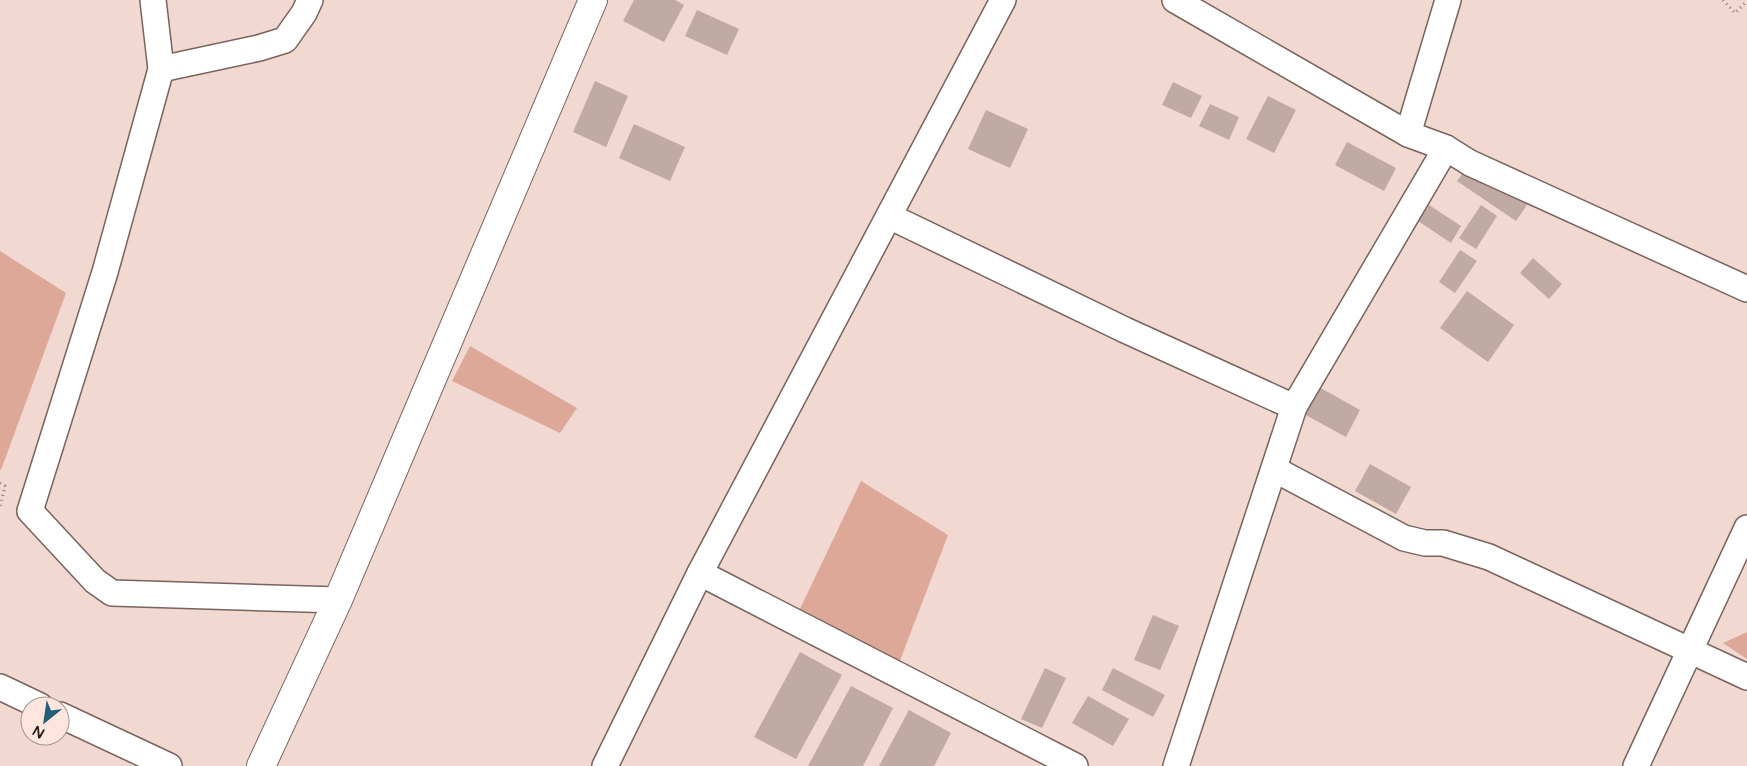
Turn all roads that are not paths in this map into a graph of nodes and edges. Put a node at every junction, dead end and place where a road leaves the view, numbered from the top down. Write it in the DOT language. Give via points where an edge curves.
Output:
graph roads {
  1 [pos="153,0"];
  2 [pos="310,0"];
  3 [pos="593,0"];
  4 [pos="1003,0"];
  5 [pos="1175,0"];
  6 [pos="1448,0"];
  7 [pos="161,69"];
  8 [pos="1408,134"];
  9 [pos="1446,148"];
  10 [pos="889,216"];
  11 [pos="1747,289"];
  12 [pos="1294,407"];
  13 [pos="1274,468"];
  14 [pos="1747,528"];
  15 [pos="700,573"];
  16 [pos="338,600"];
  17 [pos="1690,649"];
  18 [pos="1747,677"];
  19 [pos="0,687"];
  20 [pos="20,696"];
  21 [pos="70,720"];
  22 [pos="1181,764"];
  23 [pos="169,766"];
  24 [pos="261,766"];
  25 [pos="605,766"];
  26 [pos="1075,766"];
  27 [pos="1636,766"];
  1 -- 7 [label="street"];
  2 -- 7 [label="street" via="285,40"];
  3 -- 16 [label="street"];
  4 -- 10 [label="street"];
  5 -- 8 [label="street"];
  6 -- 8 [label="street"];
  7 -- 16 [label="street" via="105,272 30,511 95,581 112,593"];
  8 -- 9 [label="street"];
  9 -- 11 [label="street" via="1470,163"];
  9 -- 12 [label="street"];
  10 -- 12 [label="street"];
  10 -- 15 [label="street"];
  12 -- 13 [label="street"];
  13 -- 17 [label="street" via="1404,538 1443,543 1490,557"];
  13 -- 22 [label="street"];
  14 -- 17 [label="street"];
  15 -- 25 [label="street"];
  15 -- 26 [label="street"];
  16 -- 24 [label="street"];
  17 -- 18 [label="street"];
  17 -- 27 [label="street"];
  19 -- 20 [label="street"];
  21 -- 23 [label="street"];
}
